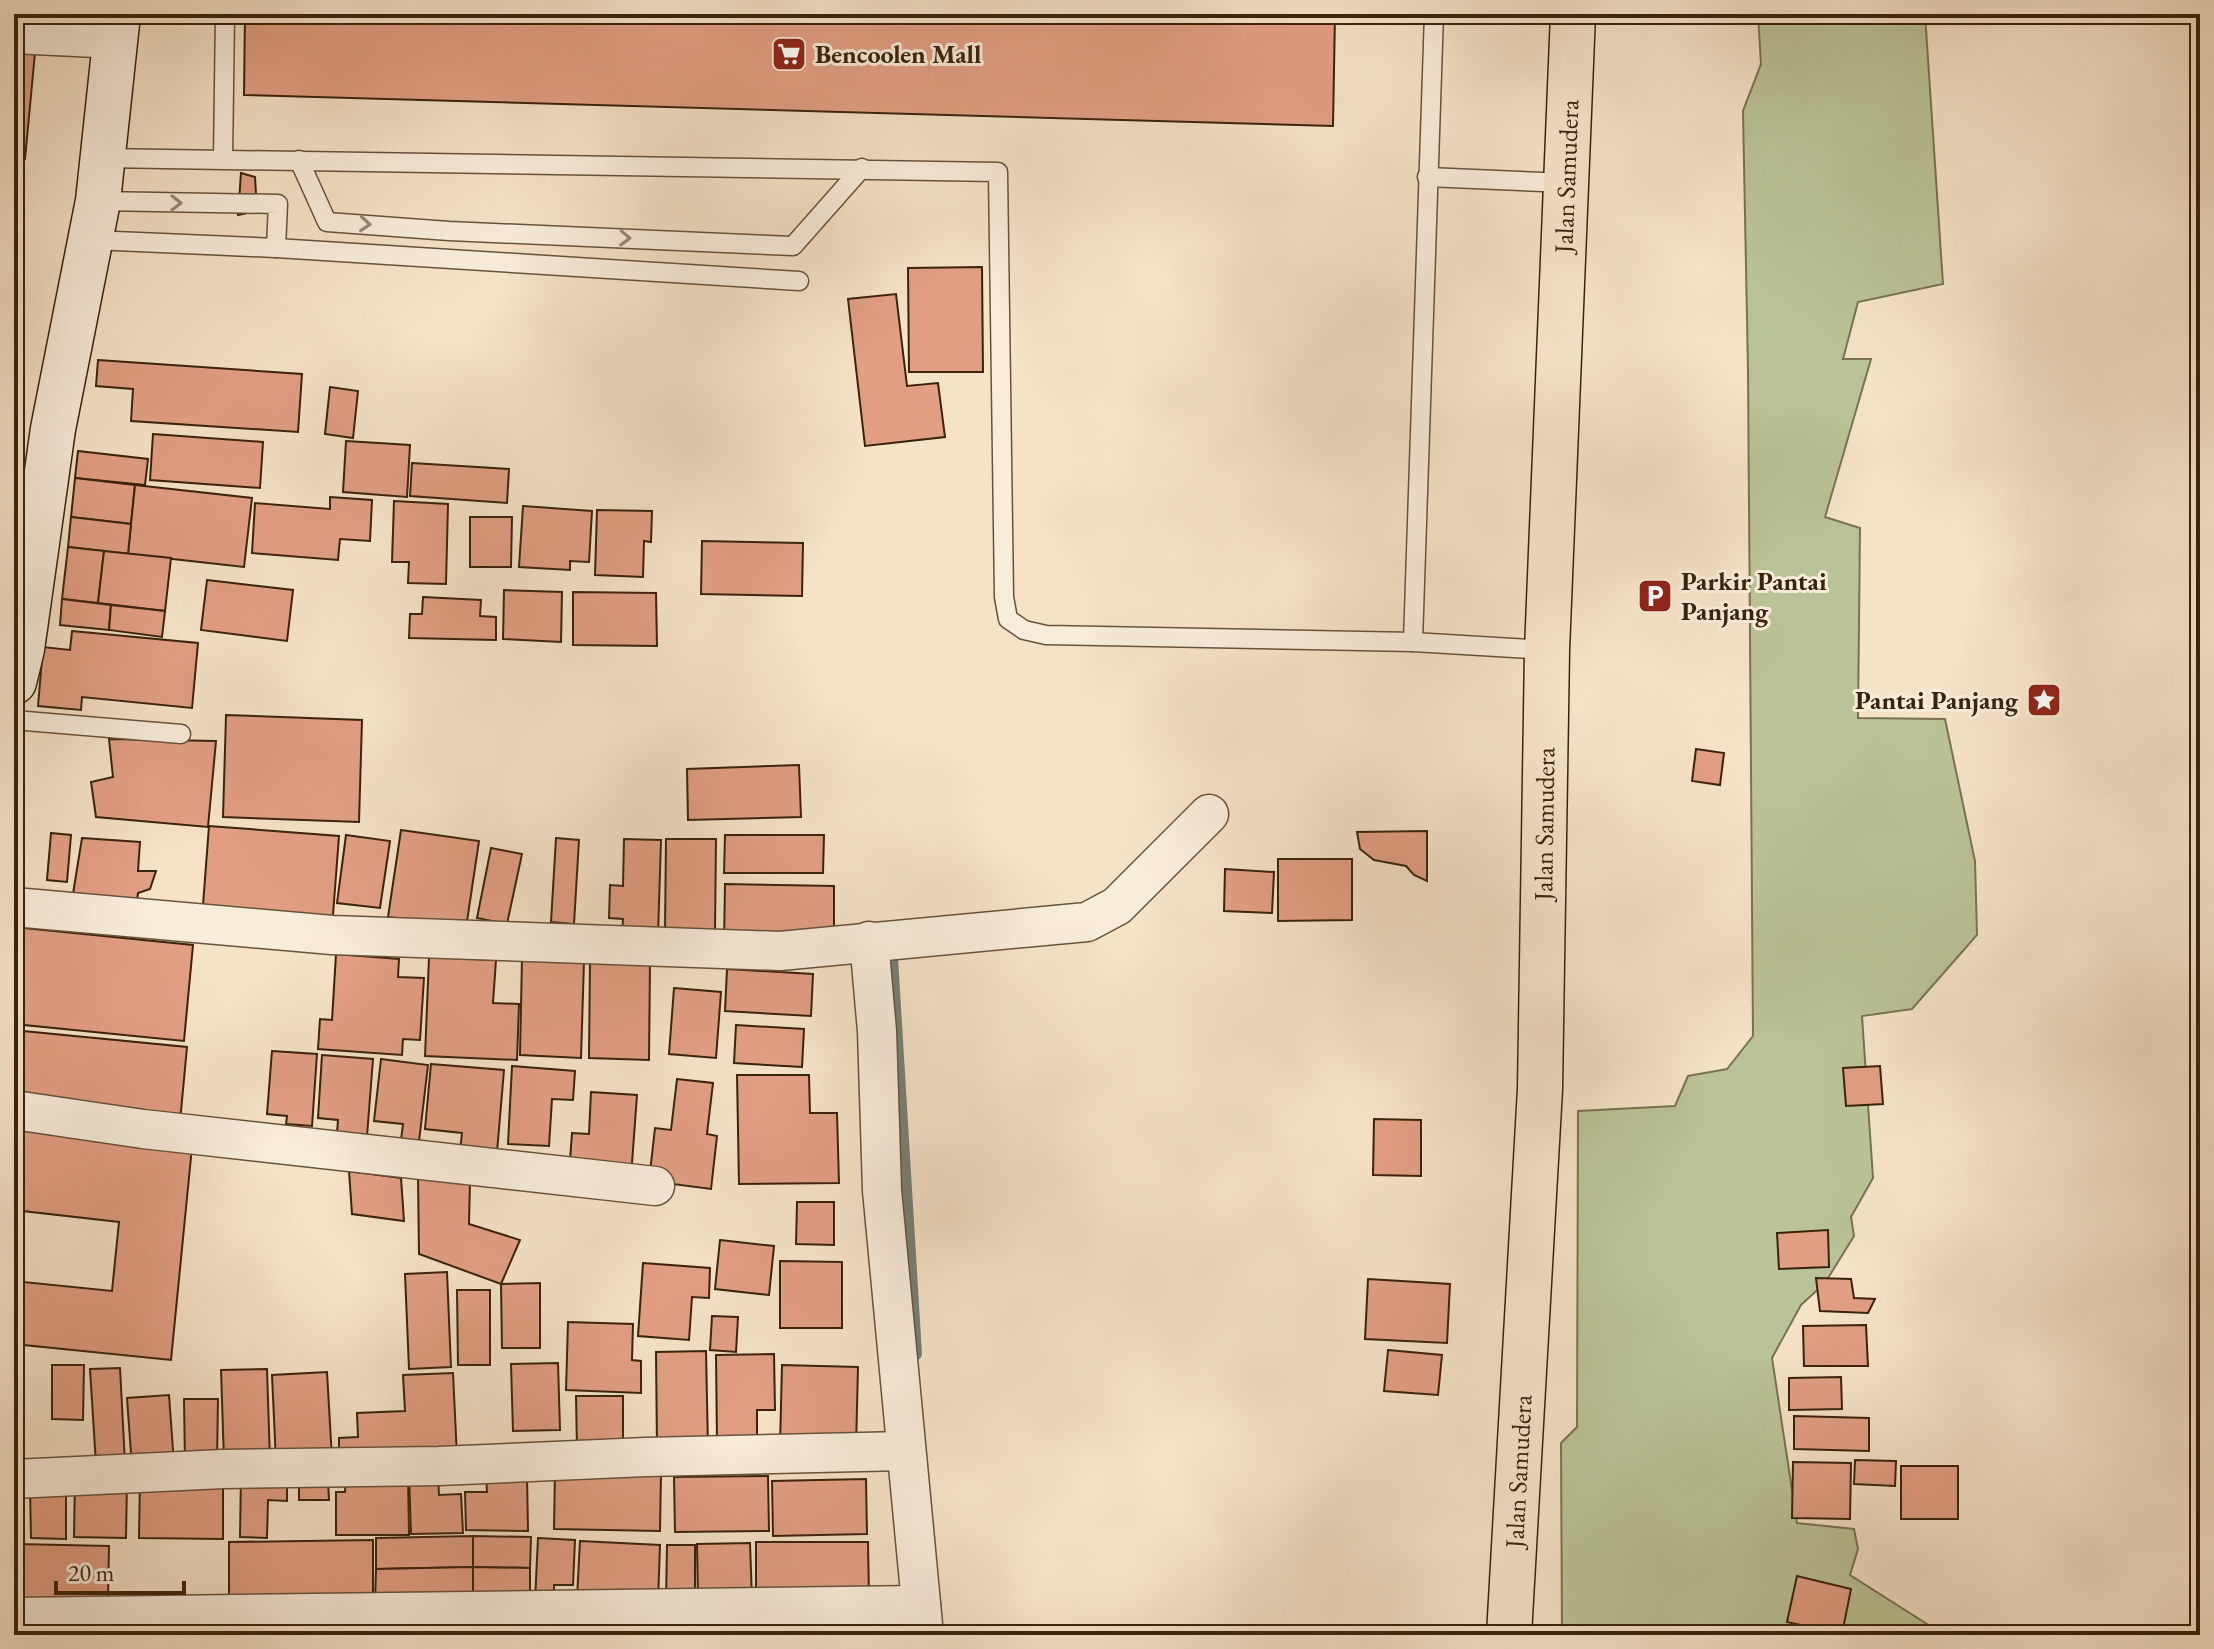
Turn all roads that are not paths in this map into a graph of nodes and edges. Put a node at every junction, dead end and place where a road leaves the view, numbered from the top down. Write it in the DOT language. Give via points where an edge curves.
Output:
graph roads {
  1 [pos="225,14"];
  2 [pos="1434,14"];
  3 [pos="1573,14"];
  4 [pos="117,27"];
  5 [pos="14,34"];
  6 [pos="104,158"];
  7 [pos="223,159"];
  8 [pos="299,160"];
  9 [pos="862,168"];
  10 [pos="1427,177"];
  11 [pos="1567,183"];
  12 [pos="95,220"];
  13 [pos="276,248"];
  14 [pos="799,281"];
  15 [pos="1413,642"];
  16 [pos="1547,650"];
  17 [pos="17,660"];
  18 [pos="14,720"];
  19 [pos="181,734"];
  20 [pos="1209,814"];
  21 [pos="14,907"];
  22 [pos="869,941"];
  23 [pos="14,1110"];
  24 [pos="655,1186"];
  25 [pos="905,1451"];
  26 [pos="14,1479"];
  27 [pos="14,1617"];
  28 [pos="922,1620"];
  29 [pos="1509,1635"];
  1 -- 7 [label="lane"];
  2 -- 10 [label="lane"];
  3 -- 11 [label="main road, Jalan Samudera"];
  4 -- 5 [label="street"];
  4 -- 6 [label="street"];
  6 -- 7 [label="lane"];
  6 -- 12 [label="street"];
  7 -- 8 [label="lane"];
  8 -- 9 [label="lane"];
  8 -- 9 [label="lane, one-way" via="327,222 793,246"];
  9 -- 15 [label="lane" via="998,172 1008,619 1046,635"];
  10 -- 11 [label="lane"];
  10 -- 15 [label="lane"];
  11 -- 16 [label="main road, Jalan Samudera"];
  12 -- 13 [label="lane"];
  12 -- 13 [label="lane, one-way" via="278,204"];
  12 -- 17 [label="street" via="53,429"];
  13 -- 14 [label="lane"];
  15 -- 16 [label="lane"];
  16 -- 29 [label="main road, Jalan Samudera" via="1540,1089"];
  18 -- 19 [label="lane"];
  20 -- 22 [label="street" via="1117,906 1087,922"];
  21 -- 22 [label="street" via="332,935 780,951"];
  22 -- 25 [label="street" via="882,1190"];
  23 -- 24 [label="street"];
  25 -- 26 [label="street"];
  25 -- 28 [label="street"];
  27 -- 28 [label="street"];
}
